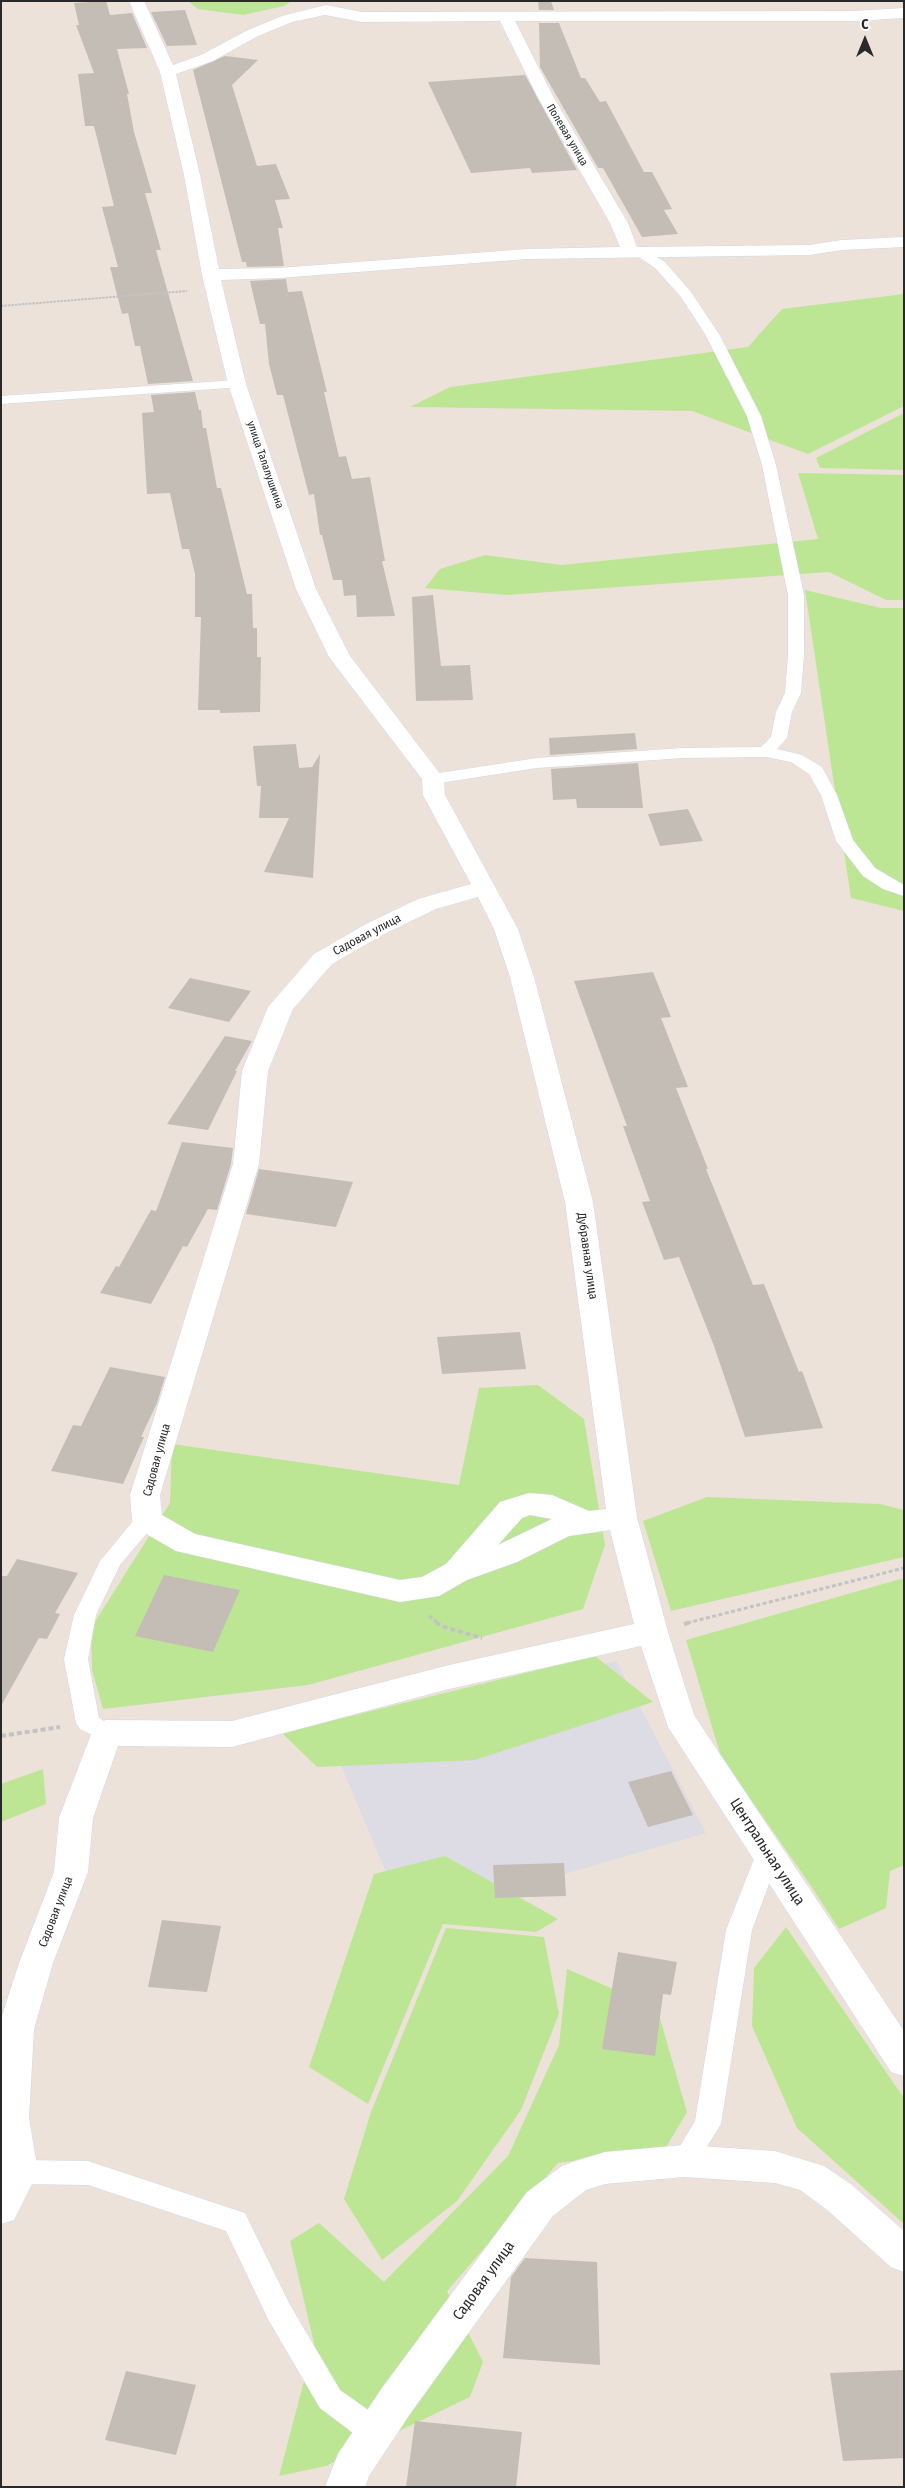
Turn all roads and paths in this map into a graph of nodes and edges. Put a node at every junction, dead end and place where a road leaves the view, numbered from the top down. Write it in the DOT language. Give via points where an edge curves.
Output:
graph roads {
  1 [pos="136,1"];
  2 [pos="342,1"];
  3 [pos="326,10"];
  4 [pos="904,13"];
  5 [pos="505,17"];
  6 [pos="168,72"];
  7 [pos="904,242"];
  8 [pos="637,253"];
  9 [pos="213,282"];
  10 [pos="1,306"];
  11 [pos="236,384"];
  12 [pos="1,400"];
  13 [pos="766,752"];
  14 [pos="433,779"];
  15 [pos="485,888"];
  16 [pos="904,891"];
  17 [pos="622,1517"];
  18 [pos="147,1520"];
  19 [pos="904,1568"];
  20 [pos="400,1591"];
  21 [pos="652,1632"];
  22 [pos="531,1659"];
  23 [pos="97,1728"];
  24 [pos="1,1736"];
  25 [pos="768,1854"];
  26 [pos="904,2061"];
  27 [pos="684,2161"];
  28 [pos="20,2172"];
  29 [pos="1,2208"];
  30 [pos="904,2255"];
  31 [pos="375,2432"];
  32 [pos="345,2487"];
  1 -- 6 [label="street, улица Талалушкина"];
  2 -- 3 [label="street"];
  3 -- 5 [label="street" via="362,17"];
  3 -- 6 [label="street" via="287,19 206,58"];
  4 -- 5 [label="street"];
  5 -- 8 [label="street, Полевая улица" via="546,98"];
  6 -- 9 [label="street, улица Талалушкина"];
  7 -- 8 [label="street" via="810,250"];
  8 -- 9 [label="street" via="527,254 279,273"];
  8 -- 13 [label="lane" via="660,265 712,334 754,416 769,465 796,595 796,655 793,693 784,712 779,738"];
  9 -- 10 [label="path"];
  9 -- 11 [label="street, улица Талалушкина"];
  11 -- 12 [label="lane"];
  11 -- 14 [label="street, улица Талалушкина" via="306,589 340,657"];
  13 -- 14 [label="lane" via="538,763"];
  13 -- 16 [label="lane" via="796,758 816,771 829,795 845,841 869,872 889,886"];
  14 -- 15 [label="street, улица Талалушкина" via="434,795"];
  15 -- 17 [label="street, Дубравная улица" via="506,928 522,977 580,1202"];
  15 -- 18 [label="street, Садовая улица" via="427,904 323,959 281,1007 256,1071 246,1164 145,1495"];
  17 -- 20 [label="street" via="563,1526 506,1554 456,1572 428,1588"];
  17 -- 21 [label="street, Дубравная улица"];
  18 -- 20 [label="street" via="187,1542"];
  18 -- 23 [label="lane" via="111,1561 85,1616 76,1659"];
  19 -- 21 [label="path"];
  20 -- 22 [label="path" via="441,1626 486,1639"];
  21 -- 22 [label="street"];
  21 -- 25 [label="street, Центральная улица" via="679,1718"];
  22 -- 23 [label="street" via="232,1734"];
  23 -- 24 [label="path"];
  23 -- 28 [label="street, Садовая улица" via="76,1818 71,1872 36,1963 16,2029 11,2118"];
  25 -- 26 [label="street, Центральная улица"];
  25 -- 27 [label="lane" via="739,1930 708,2124"];
  27 -- 30 [label="street, Садовая улица" via="776,2167 811,2177 839,2197"];
  27 -- 31 [label="street, Садовая улица" via="605,2168 575,2177 540,2204"];
  28 -- 29 [label="street"];
  28 -- 31 [label="lane" via="88,2173 236,2222 279,2312 330,2399"];
  31 -- 32 [label="street, Садовая улица" via="352,2467"];
}
